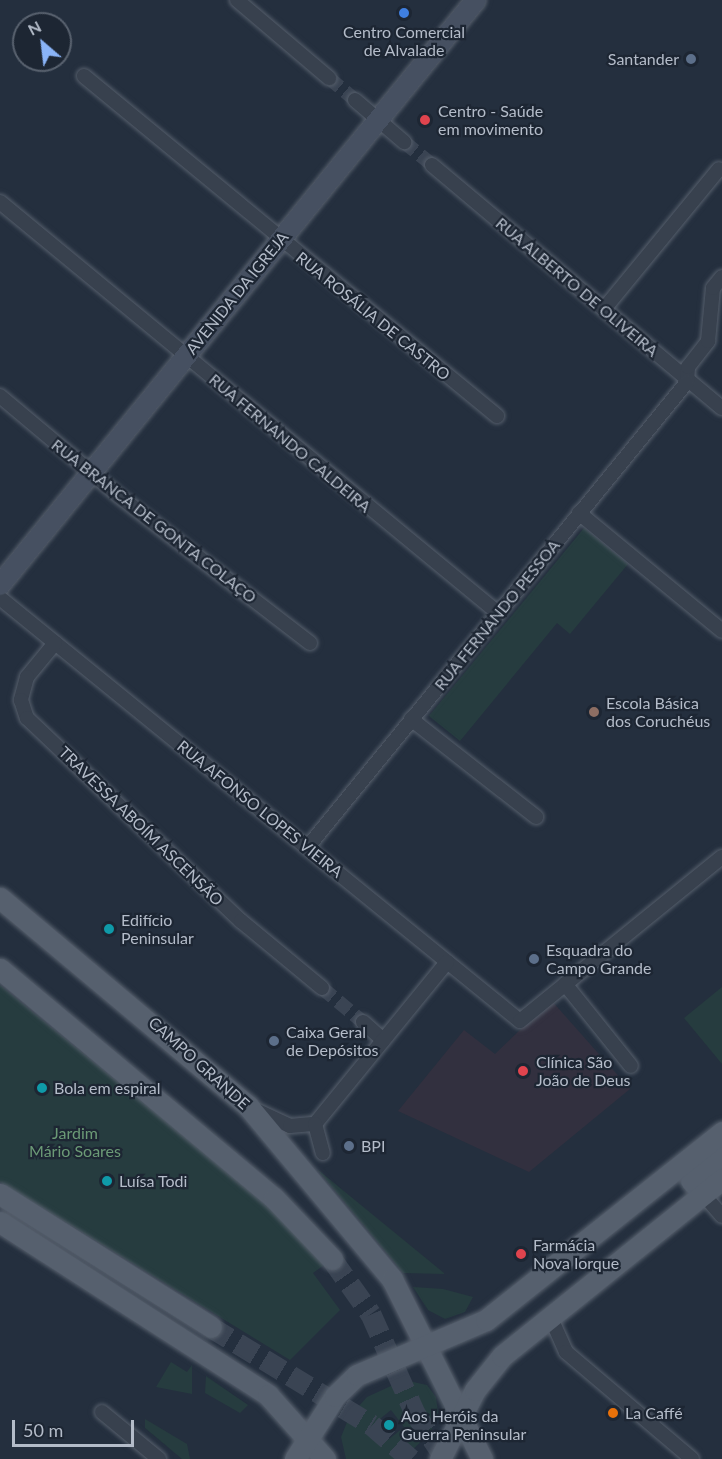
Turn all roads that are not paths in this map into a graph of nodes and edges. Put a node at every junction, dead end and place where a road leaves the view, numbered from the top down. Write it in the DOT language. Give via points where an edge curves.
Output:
graph roads {
  1 [pos="237,0"];
  2 [pos="476,0"];
  3 [pos="84,76"];
  4 [pos="329,78"];
  5 [pos="355,100"];
  6 [pos="378,120"];
  7 [pos="404,142"];
  8 [pos="432,165"];
  9 [pos="719,169"];
  10 [pos="0,202"];
  11 [pos="279,241"];
  12 [pos="722,277"];
  13 [pos="603,309"];
  14 [pos="186,356"];
  15 [pos="687,382"];
  16 [pos="0,396"];
  17 [pos="722,408"];
  18 [pos="497,416"];
  19 [pos="91,474"];
  20 [pos="579,513"];
  21 [pos="0,585"];
  22 [pos="0,598"];
  23 [pos="498,613"];
  24 [pos="722,631"];
  25 [pos="55,643"];
  26 [pos="310,643"];
  27 [pos="411,719"];
  28 [pos="536,817"];
  29 [pos="307,848"];
  30 [pos="722,857"];
  31 [pos="0,898"];
  32 [pos="447,962"];
  33 [pos="0,969"];
  34 [pos="565,984"];
  35 [pos="322,987"];
  36 [pos="363,1022"];
  37 [pos="383,1040"];
  38 [pos="631,1066"];
  39 [pos="248,1106"];
  40 [pos="315,1124"];
  41 [pos="722,1132"];
  42 [pos="323,1153"];
  43 [pos="722,1154"];
  44 [pos="722,1179"];
  45 [pos="0,1194"];
  46 [pos="703,1194"];
  47 [pos="722,1216"];
  48 [pos="0,1222"];
  49 [pos="332,1259"];
  50 [pos="550,1316"];
  51 [pos="211,1327"];
  52 [pos="428,1346"];
  53 [pos="102,1412"];
  54 [pos="463,1416"];
  55 [pos="308,1436"];
  56 [pos="159,1459"];
  57 [pos="295,1459"];
  58 [pos="326,1459"];
  59 [pos="440,1459"];
  60 [pos="482,1459"];
  61 [pos="692,1459"];
  1 -- 4 [label="street"];
  2 -- 6 [label="street, AVENIDA DA IGREJA"];
  3 -- 11 [label="street, RUA ROSÁLIA DE CASTRO"];
  5 -- 6 [label="street"];
  6 -- 7 [label="street"];
  6 -- 11 [label="street, AVENIDA DA IGREJA"];
  8 -- 13 [label="street, RUA ALBERTO DE OLIVEIRA"];
  9 -- 13 [label="street"];
  10 -- 14 [label="street, RUA FERNANDO CALDEIRA"];
  11 -- 14 [label="street, AVENIDA DA IGREJA"];
  11 -- 18 [label="street, RUA ROSÁLIA DE CASTRO"];
  12 -- 15 [label="street, RUA FERNANDO PESSOA" via="713,288 708,341 688,367"];
  13 -- 15 [label="street, RUA ALBERTO DE OLIVEIRA"];
  14 -- 19 [label="street, AVENIDA DA IGREJA"];
  14 -- 23 [label="street, RUA FERNANDO CALDEIRA"];
  15 -- 17 [label="street, RUA ALBERTO DE OLIVEIRA"];
  15 -- 20 [label="street, RUA FERNANDO PESSOA"];
  16 -- 19 [label="street, RUA BRANCA DE GONTA COLAÇO"];
  19 -- 21 [label="street, AVENIDA DA IGREJA"];
  19 -- 26 [label="street, RUA BRANCA DE GONTA COLAÇO"];
  20 -- 23 [label="street, RUA FERNANDO PESSOA"];
  20 -- 24 [label="street"];
  22 -- 25 [label="street, RUA AFONSO LOPES VIEIRA"];
  23 -- 27 [label="street, RUA FERNANDO PESSOA"];
  25 -- 29 [label="street, RUA AFONSO LOPES VIEIRA"];
  25 -- 35 [label="street, TRAVESSA ABOÍM ASCENSÃO" via="27,677 21,700 27,718 241,921"];
  27 -- 28 [label="street"];
  27 -- 29 [label="street, RUA FERNANDO PESSOA"];
  29 -- 32 [label="street, RUA AFONSO LOPES VIEIRA"];
  30 -- 34 [label="street"];
  31 -- 39 [label="main road, CAMPO GRANDE"];
  32 -- 34 [label="street, RUA AFONSO LOPES VIEIRA" via="519,1021"];
  32 -- 37 [label="street"];
  33 -- 49 [label="main road" via="274,1198"];
  34 -- 38 [label="street"];
  36 -- 37 [label="street"];
  37 -- 40 [label="street"];
  39 -- 40 [label="street" via="290,1126"];
  39 -- 52 [label="main road, CAMPO GRANDE" via="386,1271"];
  40 -- 42 [label="street"];
  41 -- 52 [label="main road" via="499,1311 471,1329"];
  43 -- 46 [label="main road" via="692,1180"];
  44 -- 46 [label="main road"];
  45 -- 51 [label="main road"];
  46 -- 47 [label="street"];
  46 -- 50 [label="main road"];
  48 -- 55 [label="main road" via="195,1344 276,1401"];
  50 -- 54 [label="main road" via="502,1356"];
  50 -- 61 [label="street" via="566,1352"];
  52 -- 54 [label="main road, CAMPO GRANDE"];
  52 -- 55 [label="main road" via="357,1375"];
  53 -- 56 [label="street"];
  54 -- 59 [label="main road"];
  54 -- 60 [label="main road, CAMPO GRANDE"];
  55 -- 57 [label="main road"];
  55 -- 58 [label="main road"];
}
